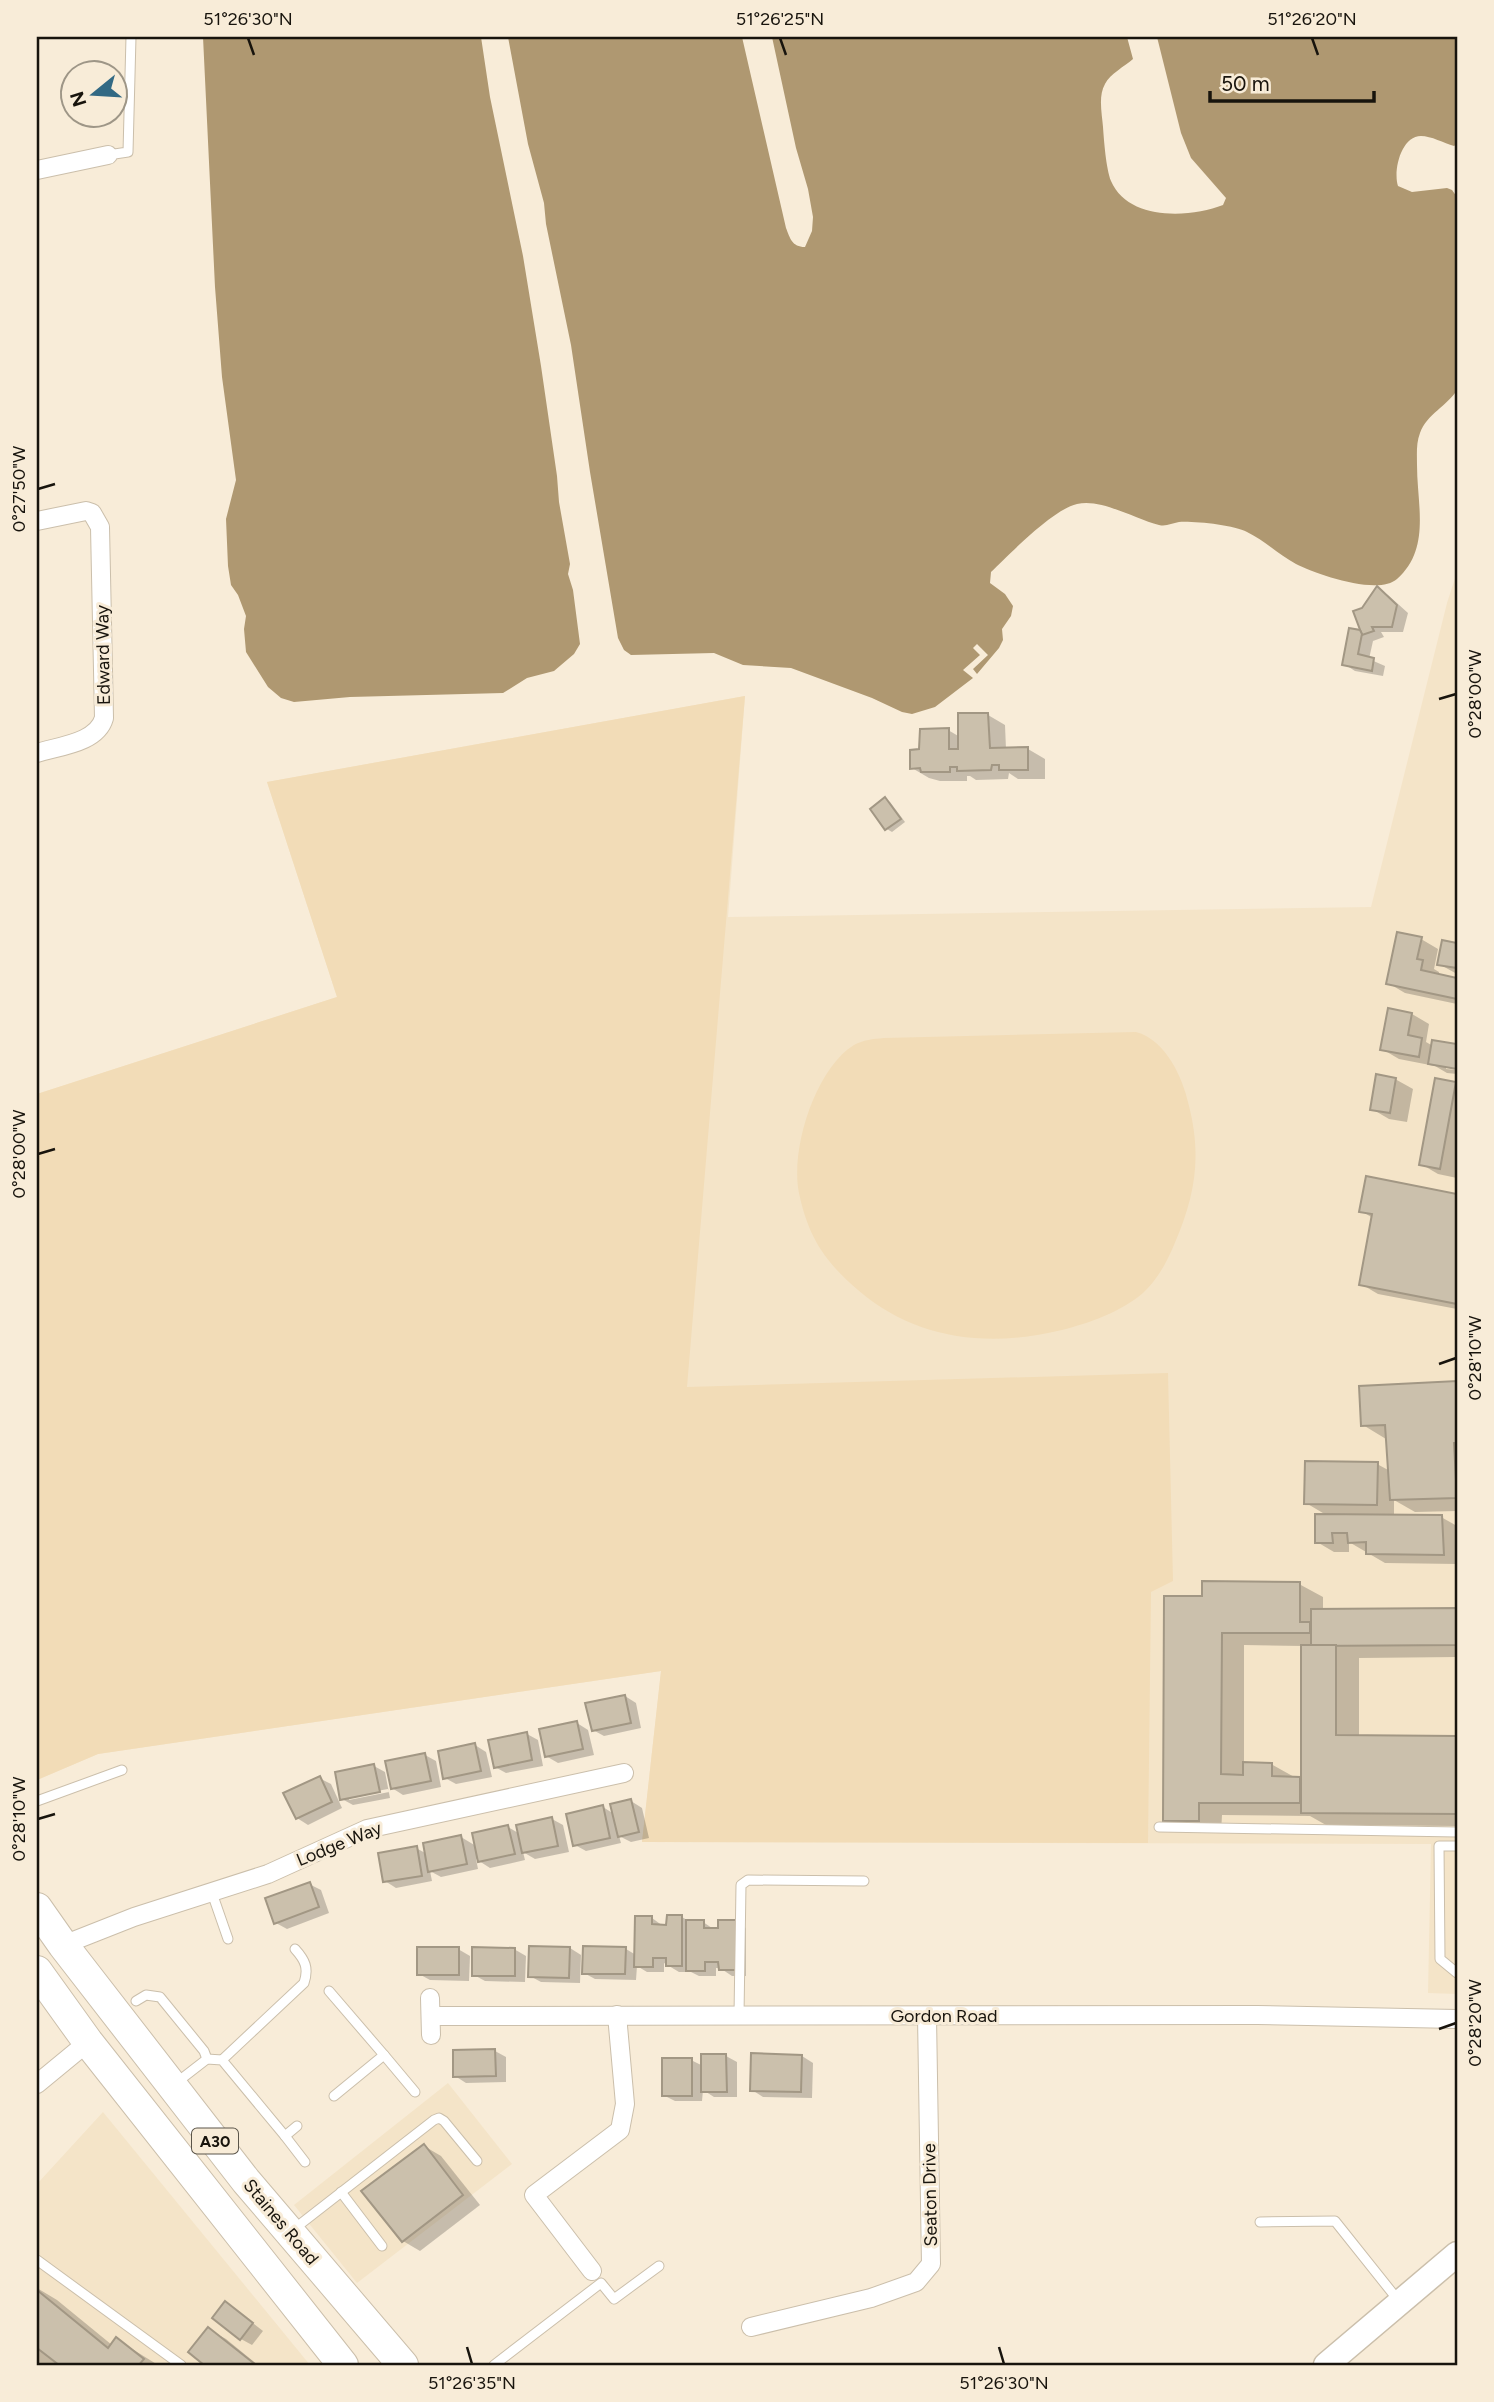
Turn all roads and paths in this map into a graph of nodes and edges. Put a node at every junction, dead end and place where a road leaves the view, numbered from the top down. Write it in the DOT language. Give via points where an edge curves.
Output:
graph roads {
  1 [pos="131,37"];
  2 [pos="108,155"];
  3 [pos="37,170"];
  4 [pos="37,521"];
  5 [pos="37,753"];
  6 [pos="122,1770"];
  7 [pos="624,1773"];
  8 [pos="37,1801"];
  9 [pos="1159,1828"];
  10 [pos="1457,1832"];
  11 [pos="1457,1846"];
  12 [pos="864,1881"];
  13 [pos="212,1893"];
  14 [pos="37,1908"];
  15 [pos="228,1939"];
  16 [pos="63,1945"];
  17 [pos="295,1950"];
  18 [pos="37,1971"];
  19 [pos="1457,1973"];
  20 [pos="329,1991"];
  21 [pos="430,1998"];
  22 [pos="136,2001"];
  23 [pos="617,2015"];
  24 [pos="739,2015"];
  25 [pos="431,2016"];
  26 [pos="927,2016"];
  27 [pos="1457,2018"];
  28 [pos="431,2035"];
  29 [pos="88,2042"];
  30 [pos="384,2055"];
  31 [pos="207,2059"];
  32 [pos="222,2060"];
  33 [pos="37,2084"];
  34 [pos="172,2086"];
  35 [pos="415,2092"];
  36 [pos="334,2096"];
  37 [pos="297,2126"];
  38 [pos="285,2136"];
  39 [pos="477,2161"];
  40 [pos="305,2162"];
  41 [pos="341,2192"];
  42 [pos="1260,2222"];
  43 [pos="290,2233"];
  44 [pos="382,2246"];
  45 [pos="1457,2254"];
  46 [pos="37,2260"];
  47 [pos="659,2266"];
  48 [pos="592,2271"];
  49 [pos="1401,2304"];
  50 [pos="751,2328"];
  51 [pos="181,2365"];
  52 [pos="343,2365"];
  53 [pos="403,2365"];
  54 [pos="494,2365"];
  55 [pos="1326,2365"];
  1 -- 2 [label="lane" via="128,152"];
  2 -- 3 [label="street"];
  4 -- 5 [label="street, Edward Way" via="79,510 92,513 100,527 104,718 92,735"];
  6 -- 8 [label="lane"];
  7 -- 13 [label="street, Lodge Way" via="367,1829 268,1874"];
  9 -- 10 [label="lane"];
  11 -- 19 [label="lane" via="1439,1846 1440,1959"];
  12 -- 24 [label="lane" via="748,1880 741,1885"];
  13 -- 15 [label="lane"];
  13 -- 16 [label="street, Lodge Way"];
  14 -- 16 [label="highway, Staines Road / A30"];
  16 -- 34 [label="highway, Staines Road / A30"];
  17 -- 32 [label="lane" via="305,1960 304,1983"];
  18 -- 29 [label="highway, A30"];
  20 -- 30 [label="lane"];
  21 -- 25 [label="street"];
  22 -- 31 [label="lane" via="146,1995 160,1997"];
  23 -- 24 [label="street, Gordon Road"];
  23 -- 25 [label="street, Gordon Road"];
  23 -- 48 [label="street" via="625,2104 620,2130 534,2195"];
  24 -- 26 [label="street, Gordon Road"];
  25 -- 28 [label="street"];
  26 -- 27 [label="street, Gordon Road"];
  26 -- 50 [label="street, Seaton Drive" via="931,2264 916,2282"];
  29 -- 33 [label="street"];
  29 -- 52 [label="highway, A30"];
  30 -- 35 [label="lane"];
  30 -- 36 [label="lane"];
  31 -- 32 [label="lane"];
  31 -- 34 [label="lane"];
  32 -- 38 [label="lane"];
  34 -- 43 [label="highway, Staines Road / A30"];
  37 -- 38 [label="lane"];
  38 -- 40 [label="lane"];
  39 -- 41 [label="lane" via="439,2118"];
  41 -- 43 [label="lane"];
  41 -- 44 [label="lane"];
  42 -- 49 [label="lane" via="1335,2221"];
  43 -- 53 [label="highway, Staines Road / A30"];
  45 -- 49 [label="main road"];
  46 -- 51 [label="lane"];
  47 -- 54 [label="lane" via="614,2299 601,2283"];
  49 -- 55 [label="main road"];
}
